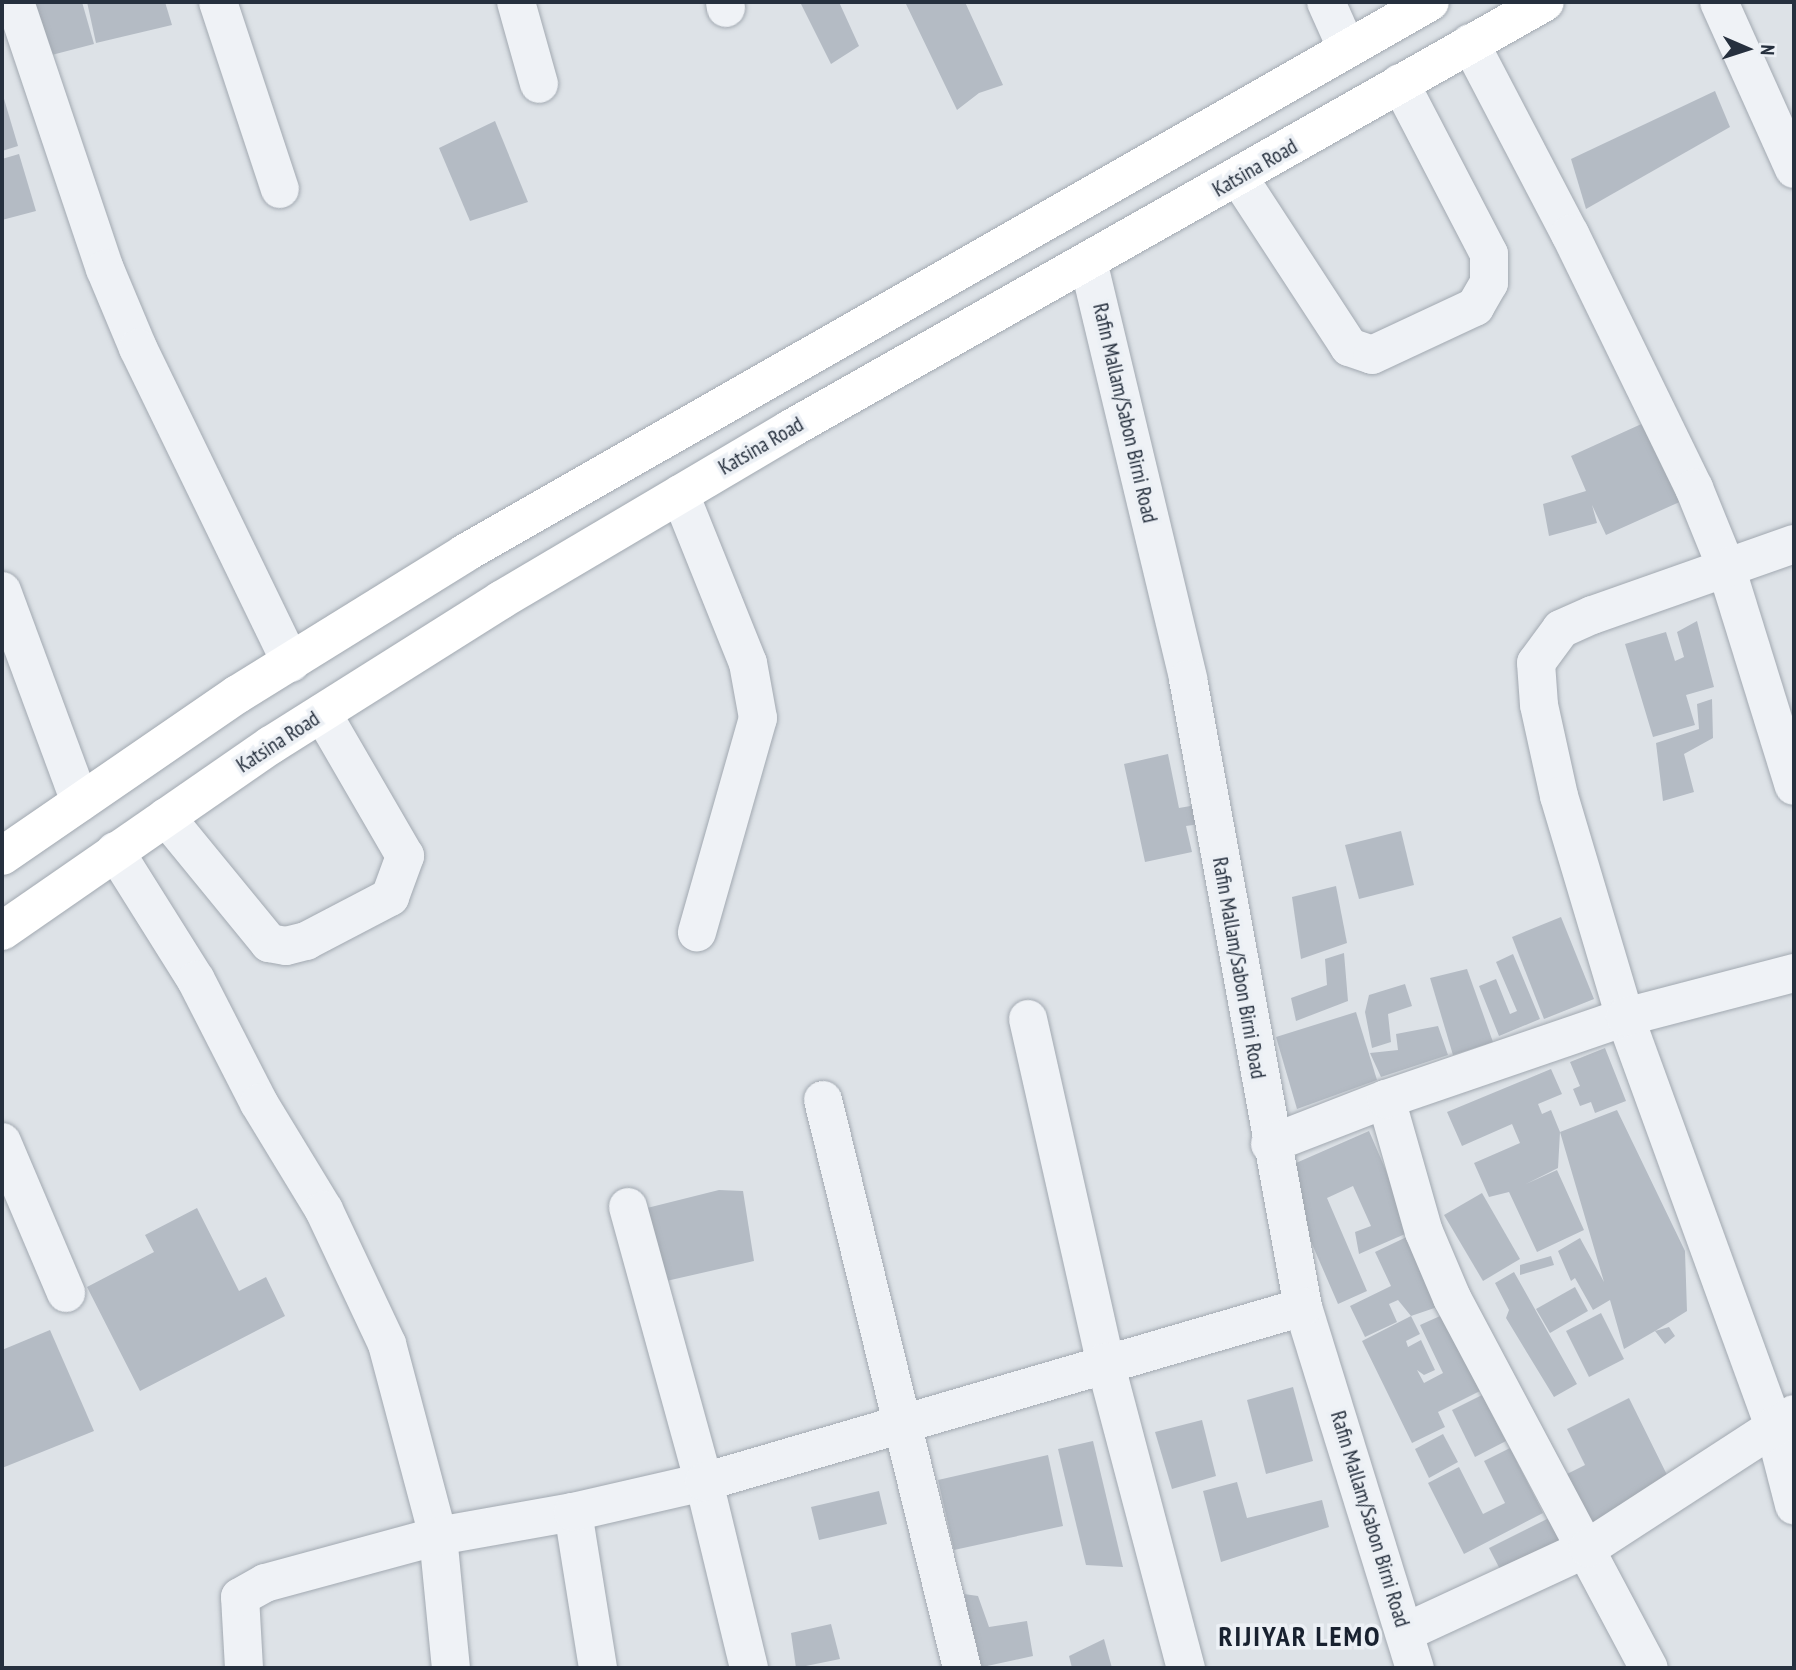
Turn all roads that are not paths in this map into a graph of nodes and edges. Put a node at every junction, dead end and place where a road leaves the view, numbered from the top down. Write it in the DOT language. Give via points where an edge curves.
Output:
graph roads {
  1 [pos="15,2"];
  2 [pos="218,2"];
  3 [pos="516,2"];
  4 [pos="1326,2"];
  5 [pos="1430,2"];
  6 [pos="1545,2"];
  7 [pos="1719,2"];
  8 [pos="1470,43"];
  9 [pos="1347,49"];
  10 [pos="539,83"];
  11 [pos="1400,83"];
  12 [pos="1794,169"];
  13 [pos="1239,178"];
  14 [pos="279,189"];
  15 [pos="1088,261"];
  16 [pos="680,494"];
  17 [pos="1794,544"];
  18 [pos="1726,567"];
  19 [pos="2,591"];
  20 [pos="291,663"];
  21 [pos="322,713"];
  22 [pos="1794,786"];
  23 [pos="80,802"];
  24 [pos="166,817"];
  25 [pos="115,852"];
  26 [pos="2,856"];
  27 [pos="2,930"];
  28 [pos="697,932"];
  29 [pos="1794,973"];
  30 [pos="1625,1017"];
  31 [pos="1028,1019"];
  32 [pos="1386,1099"];
  33 [pos="823,1100"];
  34 [pos="2,1142"];
  35 [pos="1270,1144"];
  36 [pos="628,1207"];
  37 [pos="66,1293"];
  38 [pos="1303,1307"];
  39 [pos="1105,1362"];
  40 [pos="1784,1420"];
  41 [pos="902,1423"];
  42 [pos="704,1482"];
  43 [pos="1794,1505"];
  44 [pos="573,1512"];
  45 [pos="438,1536"];
  46 [pos="1588,1548"];
  47 [pos="1406,1632"];
  48 [pos="244,1668"];
  49 [pos="451,1668"];
  50 [pos="598,1668"];
  51 [pos="749,1668"];
  52 [pos="962,1668"];
  53 [pos="1186,1668"];
  54 [pos="1415,1668"];
  55 [pos="1649,1668"];
  1 -- 20 [label="street" via="129,325"];
  2 -- 14 [label="street"];
  3 -- 10 [label="street"];
  4 -- 9 [label="street"];
  5 -- 9 [label="highway"];
  6 -- 8 [label="highway, Katsina Road"];
  7 -- 12 [label="street"];
  8 -- 11 [label="highway, Katsina Road"];
  8 -- 18 [label="street" via="1576,246 1694,488"];
  9 -- 20 [label="highway" via="641,451"];
  11 -- 13 [label="highway, Katsina Road"];
  11 -- 13 [label="street" via="1489,254 1489,283 1475,307 1372,355 1349,347"];
  13 -- 15 [label="highway, Katsina Road"];
  15 -- 16 [label="highway, Katsina Road"];
  15 -- 35 [label="street, Rafin Mallam/Sabon Birni Road" via="1188,679"];
  16 -- 21 [label="highway, Katsina Road"];
  16 -- 28 [label="street" via="748,663 758,718"];
  17 -- 18 [label="street"];
  18 -- 22 [label="street"];
  18 -- 30 [label="street" via="1561,629 1536,663 1539,705 1559,796"];
  19 -- 23 [label="street"];
  20 -- 23 [label="highway"];
  21 -- 24 [label="highway, Katsina Road"];
  21 -- 24 [label="street" via="405,856 390,897 306,941 286,946 269,943"];
  23 -- 26 [label="highway"];
  24 -- 25 [label="highway, Katsina Road"];
  25 -- 27 [label="highway, Katsina Road"];
  25 -- 45 [label="street" via="196,980 259,1103 324,1210 387,1344"];
  29 -- 30 [label="street"];
  30 -- 32 [label="street"];
  30 -- 40 [label="street"];
  31 -- 39 [label="street"];
  32 -- 35 [label="street"];
  32 -- 46 [label="street" via="1424,1232 1452,1298"];
  33 -- 41 [label="street"];
  34 -- 37 [label="street"];
  35 -- 38 [label="street, Rafin Mallam/Sabon Birni Road"];
  36 -- 42 [label="street"];
  38 -- 39 [label="street"];
  38 -- 47 [label="street, Rafin Mallam/Sabon Birni Road"];
  39 -- 41 [label="street"];
  39 -- 53 [label="street"];
  40 -- 43 [label="street"];
  40 -- 46 [label="street"];
  41 -- 42 [label="street"];
  41 -- 52 [label="street"];
  42 -- 44 [label="street"];
  42 -- 51 [label="street"];
  44 -- 45 [label="street"];
  44 -- 50 [label="street"];
  45 -- 48 [label="street" via="247,1591 240,1597 238,1612"];
  45 -- 49 [label="street"];
  46 -- 47 [label="street"];
  46 -- 55 [label="street"];
  47 -- 54 [label="street, Rafin Mallam/Sabon Birni Road"];
}
